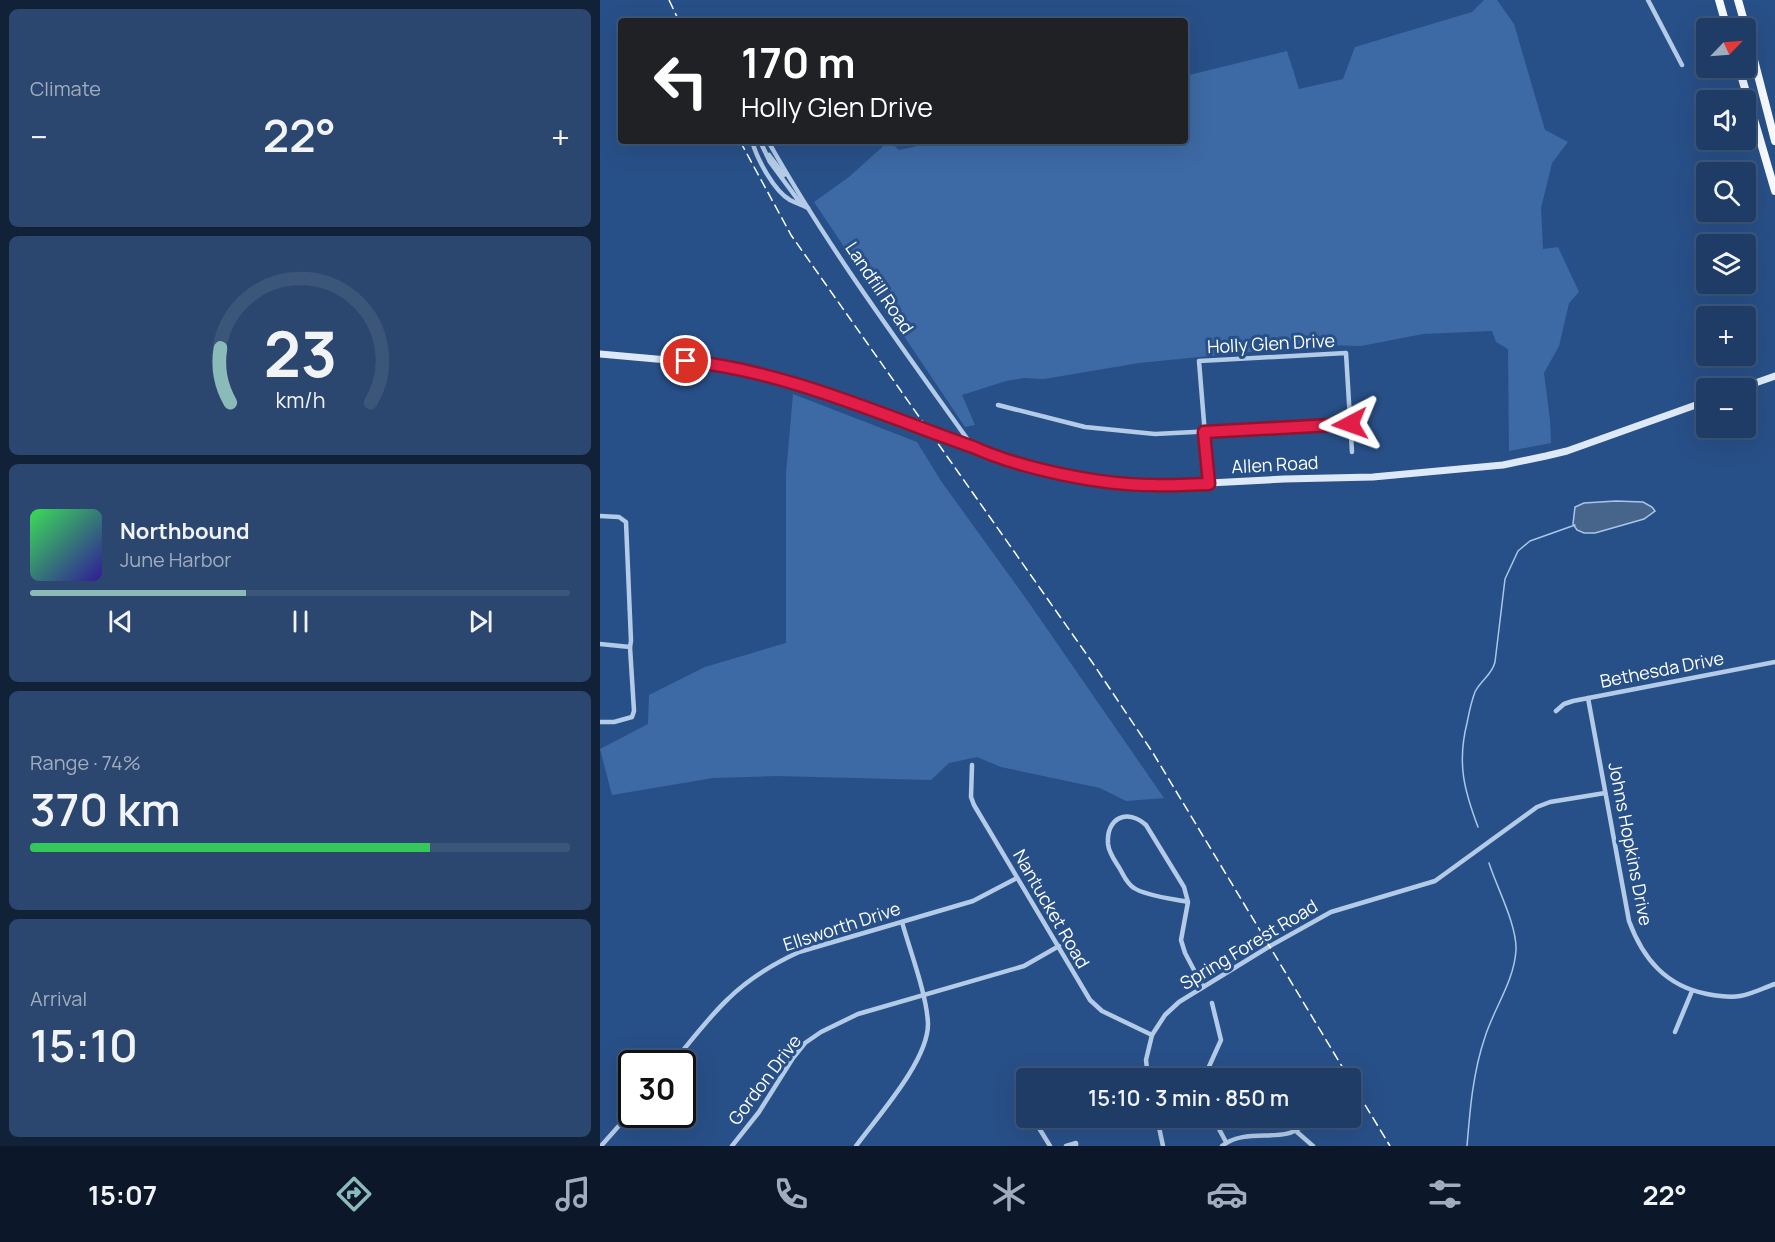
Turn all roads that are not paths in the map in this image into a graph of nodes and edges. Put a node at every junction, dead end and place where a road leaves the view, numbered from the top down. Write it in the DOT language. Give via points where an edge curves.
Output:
graph roads {
  1 [pos="1648,0"];
  2 [pos="1719,0"];
  3 [pos="1738,0"];
  4 [pos="1724,18"];
  5 [pos="1743,18"];
  6 [pos="1682,65"];
  7 [pos="1756,68"];
  8 [pos="1741,78"];
  9 [pos="1775,141"];
  10 [pos="753,144"];
  11 [pos="762,144"];
  12 [pos="770,144"];
  13 [pos="1775,191"];
  14 [pos="802,206"];
  15 [pos="808,208"];
  16 [pos="600,354"];
  17 [pos="1775,376"];
  18 [pos="1756,383"];
  19 [pos="998,405"];
  20 [pos="1696,405"];
  21 [pos="1350,424"];
  22 [pos="1204,432"];
  23 [pos="973,447"];
  24 [pos="1352,452"];
  25 [pos="1209,484"];
  26 [pos="600,516"];
  27 [pos="600,644"];
  28 [pos="630,647"];
  29 [pos="1775,662"];
  30 [pos="1588,698"];
  31 [pos="1556,711"];
  32 [pos="600,722"];
  33 [pos="972,765"];
  34 [pos="1605,793"];
  35 [pos="1017,878"];
  36 [pos="1188,902"];
  37 [pos="902,921"];
  38 [pos="1059,946"];
  39 [pos="1775,984"];
  40 [pos="1203,987"];
  41 [pos="1692,991"];
  42 [pos="922,995"];
  43 [pos="1212,1003"];
  44 [pos="1675,1032"];
  45 [pos="1152,1035"];
  46 [pos="684,1050"];
  47 [pos="1147,1068"];
  48 [pos="1208,1068"];
  49 [pos="618,1127"];
  50 [pos="1039,1128"];
  51 [pos="1159,1128"];
  52 [pos="1219,1128"];
  53 [pos="1300,1128"];
  54 [pos="1297,1131"];
  55 [pos="1224,1144"];
  56 [pos="602,1146"];
  57 [pos="732,1146"];
  58 [pos="856,1146"];
  59 [pos="1050,1146"];
  60 [pos="1066,1146"];
  61 [pos="1076,1146"];
  62 [pos="1163,1146"];
  63 [pos="1313,1146"];
  1 -- 6 [label="street"];
  2 -- 4 [label="main road"];
  3 -- 5 [label="main road"];
  7 -- 9 [label="main road"];
  8 -- 13 [label="main road"];
  10 -- 14 [label="street" via="775,185 789,200"];
  11 -- 14 [label="street"];
  12 -- 15 [label="street, Landfill Road"];
  14 -- 15 [label="street"];
  15 -- 23 [label="street, Landfill Road"];
  16 -- 23 [label="main road, Allen Road" via="712,364 779,380"];
  17 -- 18 [label="main road"];
  19 -- 22 [label="street" via="1085,427 1155,434"];
  20 -- 25 [label="main road, Allen Road" via="1568,451 1503,465 1373,477"];
  21 -- 22 [label="street"];
  21 -- 22 [label="street, Holly Glen Drive" via="1346,353 1198,362"];
  21 -- 24 [label="street, Holly Glen Drive"];
  22 -- 25 [label="street, Holly Glen Drive"];
  23 -- 25 [label="main road, Allen Road" via="1030,467 1096,480 1151,486"];
  26 -- 28 [label="street" via="619,517 626,522"];
  27 -- 28 [label="street"];
  28 -- 32 [label="street" via="632,717"];
  29 -- 30 [label="street, Bethesda Drive"];
  30 -- 31 [label="street, Bethesda Drive" via="1564,704"];
  30 -- 34 [label="street, Johns Hopkins Drive"];
  33 -- 35 [label="street, Nantucket Road" via="974,805"];
  34 -- 40 [label="street, Spring Forest Road" via="1537,807 1435,881 1331,912"];
  34 -- 41 [label="street, Johns Hopkins Drive" via="1629,921 1637,942 1662,974"];
  35 -- 37 [label="street, Ellsworth Drive" via="973,901"];
  35 -- 38 [label="street, Nantucket Road"];
  36 -- 36 [label="street" via="1184,887 1146,825 1138,818 1116,819 1108,843 1130,885"];
  36 -- 40 [label="street" via="1181,940"];
  37 -- 42 [label="street"];
  37 -- 46 [label="street, Ellsworth Drive" via="799,952 776,963 728,999"];
  38 -- 42 [label="street, Gordon Drive" via="1024,966"];
  38 -- 45 [label="street, Nantucket Road" via="1090,1000 1102,1011"];
  39 -- 41 [label="street, Johns Hopkins Drive" via="1737,996"];
  40 -- 45 [label="street, Spring Forest Road" via="1179,1002"];
  41 -- 44 [label="street"];
  42 -- 57 [label="street, Gordon Drive" via="835,1023 805,1043"];
  42 -- 58 [label="street" via="928,1023 922,1053"];
  43 -- 48 [label="street" via="1221,1040"];
  45 -- 47 [label="street, Spring Forest Road"];
  49 -- 56 [label="street"];
  50 -- 59 [label="street"];
  51 -- 62 [label="street"];
  52 -- 55 [label="street"];
  53 -- 54 [label="street"];
  54 -- 55 [label="street" via="1242,1136"];
  54 -- 63 [label="street"];
  60 -- 61 [label="street"];
}
